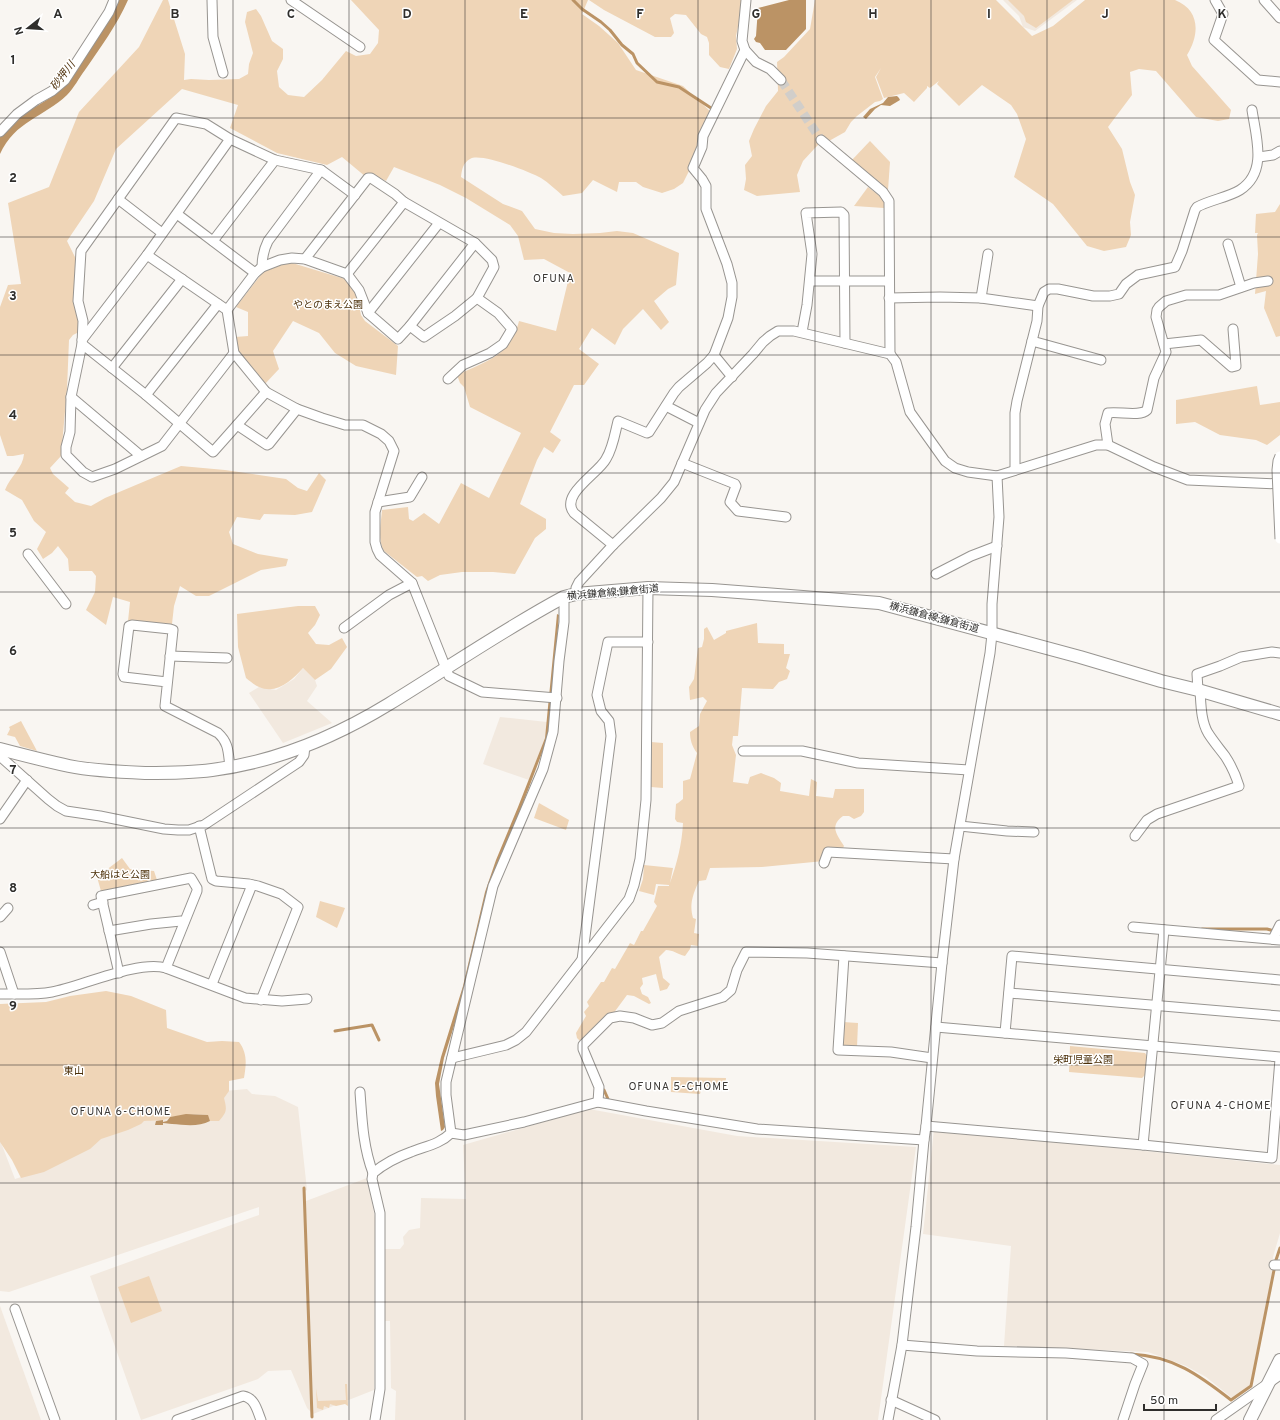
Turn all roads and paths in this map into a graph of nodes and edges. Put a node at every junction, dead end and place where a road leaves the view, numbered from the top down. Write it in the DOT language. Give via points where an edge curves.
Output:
graph roads {
  1 [pos="114,0"];
  2 [pos="212,0"];
  3 [pos="291,0"];
  4 [pos="746,0"];
  5 [pos="1214,0"];
  6 [pos="1264,0"];
  7 [pos="1280,18"];
  8 [pos="360,47"];
  9 [pos="745,50"];
  10 [pos="223,73"];
  11 [pos="782,80"];
  12 [pos="1280,82"];
  13 [pos="1252,110"];
  14 [pos="0,132"];
  15 [pos="230,139"];
  16 [pos="821,140"];
  17 [pos="1280,151"];
  18 [pos="1259,157"];
  19 [pos="275,160"];
  20 [pos="321,170"];
  21 [pos="355,195"];
  22 [pos="118,199"];
  23 [pos="404,202"];
  24 [pos="177,214"];
  25 [pos="439,223"];
  26 [pos="162,233"];
  27 [pos="213,241"];
  28 [pos="475,243"];
  29 [pos="1228,244"];
  30 [pos="988,254"];
  31 [pos="147,255"];
  32 [pos="305,259"];
  33 [pos="259,270"];
  34 [pos="346,274"];
  35 [pos="182,279"];
  36 [pos="810,281"];
  37 [pos="845,281"];
  38 [pos="889,281"];
  39 [pos="1268,281"];
  40 [pos="1241,287"];
  41 [pos="477,298"];
  42 [pos="889,298"];
  43 [pos="981,298"];
  44 [pos="218,304"];
  45 [pos="1038,306"];
  46 [pos="227,310"];
  47 [pos="368,313"];
  48 [pos="410,326"];
  49 [pos="1233,329"];
  50 [pos="802,332"];
  51 [pos="1032,341"];
  52 [pos="82,342"];
  53 [pos="845,344"];
  54 [pos="1164,344"];
  55 [pos="234,353"];
  56 [pos="890,354"];
  57 [pos="714,355"];
  58 [pos="1101,360"];
  59 [pos="112,368"];
  60 [pos="732,377"];
  61 [pos="448,379"];
  62 [pos="266,392"];
  63 [pos="146,395"];
  64 [pos="71,397"];
  65 [pos="666,406"];
  66 [pos="297,409"];
  67 [pos="179,423"];
  68 [pos="699,423"];
  69 [pos="237,425"];
  70 [pos="1108,444"];
  71 [pos="141,456"];
  72 [pos="1280,456"];
  73 [pos="682,463"];
  74 [pos="1015,470"];
  75 [pos="997,476"];
  76 [pos="422,477"];
  77 [pos="1280,484"];
  78 [pos="378,502"];
  79 [pos="786,517"];
  80 [pos="1280,539"];
  81 [pos="613,545"];
  82 [pos="997,546"];
  83 [pos="28,554"];
  84 [pos="936,574"];
  85 [pos="412,582"];
  86 [pos="648,588"];
  87 [pos="570,596"];
  88 [pos="66,604"];
  89 [pos="344,628"];
  90 [pos="992,634"];
  91 [pos="648,642"];
  92 [pos="1280,653"];
  93 [pos="170,656"];
  94 [pos="227,658"];
  95 [pos="445,668"];
  96 [pos="167,682"];
  97 [pos="1199,691"];
  98 [pos="557,698"];
  99 [pos="1280,714"];
  100 [pos="305,746"];
  101 [pos="0,749"];
  102 [pos="743,751"];
  103 [pos="230,767"];
  104 [pos="969,770"];
  105 [pos="28,780"];
  106 [pos="0,819"];
  107 [pos="199,826"];
  108 [pos="960,826"];
  109 [pos="1034,832"];
  110 [pos="1135,836"];
  111 [pos="954,859"];
  112 [pos="824,863"];
  113 [pos="252,885"];
  114 [pos="103,902"];
  115 [pos="93,905"];
  116 [pos="8,908"];
  117 [pos="0,918"];
  118 [pos="184,922"];
  119 [pos="1280,925"];
  120 [pos="1133,927"];
  121 [pos="109,930"];
  122 [pos="1164,930"];
  123 [pos="1276,940"];
  124 [pos="0,952"];
  125 [pos="844,956"];
  126 [pos="582,961"];
  127 [pos="942,963"];
  128 [pos="166,968"];
  129 [pos="1160,969"];
  130 [pos="119,973"];
  131 [pos="1280,980"];
  132 [pos="212,984"];
  133 [pos="1009,993"];
  134 [pos="0,994"];
  135 [pos="14,994"];
  136 [pos="308,999"];
  137 [pos="261,1000"];
  138 [pos="1156,1006"];
  139 [pos="1280,1016"];
  140 [pos="936,1027"];
  141 [pos="1005,1033"];
  142 [pos="1152,1046"];
  143 [pos="452,1058"];
  144 [pos="932,1058"];
  145 [pos="1280,1058"];
  146 [pos="360,1092"];
  147 [pos="598,1102"];
  148 [pos="926,1126"];
  149 [pos="451,1133"];
  150 [pos="924,1140"];
  151 [pos="1143,1145"];
  152 [pos="373,1173"];
  153 [pos="14,1309"];
  154 [pos="902,1345"];
  155 [pos="1280,1360"];
  156 [pos="1280,1375"];
  157 [pos="1270,1382"];
  158 [pos="891,1400"];
  159 [pos="55,1420"];
  160 [pos="177,1420"];
  161 [pos="261,1420"];
  162 [pos="374,1420"];
  163 [pos="888,1420"];
  164 [pos="935,1420"];
  165 [pos="1123,1420"];
  166 [pos="1216,1420"];
  167 [pos="1250,1420"];
  1 -- 14 [label="street" via="109,12 65,80 17,114"];
  2 -- 10 [label="street" via="213,37"];
  3 -- 8 [label="street"];
  4 -- 9 [label="street" via="742,41"];
  5 -- 12 [label="street" via="1224,14 1214,40 1258,80"];
  6 -- 7 [label="street"];
  9 -- 11 [label="street" via="756,62 770,69"];
  9 -- 57 [label="street" via="703,136 702,148 694,168 706,186 706,209 732,283 728,318"];
  13 -- 18 [label="street"];
  15 -- 19 [label="street"];
  15 -- 22 [label="street" via="206,124 176,118"];
  15 -- 24 [label="street"];
  16 -- 38 [label="street" via="883,192 889,201"];
  17 -- 18 [label="street"];
  18 -- 45 [label="street" via="1252,179 1240,190 1197,207 1175,267 1138,275 1126,284 1120,294 1110,296 1049,289 1044,292"];
  19 -- 20 [label="street"];
  19 -- 27 [label="street"];
  20 -- 21 [label="street"];
  20 -- 33 [label="street" via="264,247"];
  21 -- 23 [label="street" via="368,178 371,178"];
  21 -- 32 [label="street"];
  22 -- 26 [label="street"];
  22 -- 52 [label="street" via="81,251 78,301 83,322"];
  23 -- 25 [label="street"];
  23 -- 34 [label="street"];
  24 -- 26 [label="street"];
  24 -- 27 [label="street"];
  25 -- 28 [label="street"];
  25 -- 47 [label="street"];
  26 -- 31 [label="street"];
  27 -- 33 [label="street"];
  28 -- 41 [label="street" via="492,260 494,267"];
  28 -- 48 [label="street"];
  29 -- 40 [label="street"];
  30 -- 43 [label="street"];
  31 -- 35 [label="street"];
  31 -- 52 [label="street"];
  32 -- 33 [label="street" via="280,260"];
  32 -- 34 [label="street"];
  33 -- 46 [label="street"];
  34 -- 47 [label="street" via="359,290"];
  35 -- 44 [label="street"];
  35 -- 59 [label="street"];
  36 -- 37 [label="street"];
  36 -- 37 [label="street" via="812,254 806,214 841,212 844,215"];
  36 -- 50 [label="street"];
  37 -- 38 [label="street"];
  37 -- 53 [label="street"];
  38 -- 42 [label="street"];
  39 -- 40 [label="street" via="1254,282"];
  40 -- 54 [label="street" via="1219,295 1186,295 1166,301 1156,313"];
  41 -- 48 [label="street" via="424,337"];
  41 -- 61 [label="street" via="498,313 512,329 504,344 463,365"];
  42 -- 43 [label="street"];
  42 -- 56 [label="street"];
  43 -- 45 [label="street"];
  44 -- 46 [label="street"];
  44 -- 63 [label="street"];
  45 -- 51 [label="street"];
  46 -- 55 [label="street"];
  47 -- 48 [label="street" via="398,339"];
  49 -- 54 [label="street" via="1236,366 1232,367 1201,340"];
  50 -- 53 [label="street"];
  50 -- 60 [label="street" via="778,331 770,336"];
  51 -- 58 [label="street"];
  51 -- 74 [label="street" via="1015,413"];
  52 -- 59 [label="street"];
  52 -- 64 [label="street"];
  53 -- 56 [label="street"];
  54 -- 70 [label="street" via="1166,352 1154,378 1147,410 1141,413 1108,413 1105,424"];
  55 -- 62 [label="street"];
  55 -- 67 [label="street"];
  56 -- 75 [label="street" via="896,362 910,412 945,461 955,468 968,472"];
  57 -- 60 [label="street"];
  57 -- 65 [label="street" via="679,387"];
  59 -- 63 [label="street"];
  60 -- 68 [label="street" via="716,393"];
  62 -- 66 [label="street"];
  62 -- 69 [label="street"];
  63 -- 67 [label="street"];
  64 -- 71 [label="street"];
  64 -- 71 [label="street" via="70,432 66,455 83,472 92,477"];
  65 -- 68 [label="street"];
  65 -- 81 [label="street" via="647,433 618,421 607,458 584,480 570,502 574,513"];
  66 -- 69 [label="street" via="267,445"];
  66 -- 78 [label="street" via="345,424 363,425 389,441 394,451"];
  67 -- 69 [label="street" via="213,452"];
  67 -- 71 [label="street" via="162,446"];
  68 -- 73 [label="street"];
  70 -- 74 [label="street" via="1096,445"];
  70 -- 77 [label="street" via="1154,467 1188,480"];
  72 -- 80 [label="street, bridge" via="1277,470"];
  73 -- 79 [label="street" via="735,484 730,502 738,511"];
  73 -- 81 [label="street" via="674,482 661,498"];
  74 -- 75 [label="street"];
  75 -- 82 [label="street"];
  76 -- 78 [label="street" via="410,497"];
  78 -- 85 [label="street" via="375,512 377,549 380,555"];
  81 -- 87 [label="street" via="579,582"];
  82 -- 84 [label="street"];
  82 -- 90 [label="street"];
  83 -- 88 [label="street"];
  85 -- 89 [label="street" via="389,595"];
  85 -- 95 [label="street"];
  86 -- 87 [label="main road, 横浜鎌倉線;鎌倉街道"];
  86 -- 90 [label="main road, 横浜鎌倉線;鎌倉街道" via="719,590 879,603"];
  86 -- 91 [label="street"];
  87 -- 95 [label="main road, 横浜鎌倉線;鎌倉街道" via="541,610"];
  87 -- 98 [label="street" via="559,661"];
  90 -- 97 [label="main road, 横浜鎌倉線;鎌倉街道"];
  90 -- 104 [label="street"];
  91 -- 126 [label="street" via="646,800 640,859 629,899"];
  91 -- 126 [label="street" via="608,642 601,670 597,695 601,711 609,721 611,736"];
  92 -- 97 [label="street" via="1241,657 1197,674"];
  93 -- 94 [label="street"];
  93 -- 96 [label="street"];
  93 -- 96 [label="street" via="173,630 129,626 124,677"];
  95 -- 98 [label="street" via="450,678 482,692"];
  95 -- 100 [label="main road, 横浜鎌倉線;鎌倉街道" via="388,704 326,738"];
  96 -- 103 [label="street" via="165,706 218,733 228,746"];
  97 -- 99 [label="main road, 横浜鎌倉線;鎌倉街道"];
  97 -- 110 [label="street" via="1208,733 1235,774 1239,786 1157,814 1147,820"];
  98 -- 143 [label="street" via="553,732 543,769 493,886"];
  100 -- 103 [label="main road, 横浜鎌倉線;鎌倉街道" via="270,758"];
  100 -- 107 [label="street" via="304,755 299,762"];
  101 -- 103 [label="main road, 横浜鎌倉線;鎌倉街道" via="69,766 119,772 173,773"];
  101 -- 105 [label="street" via="2,758"];
  102 -- 104 [label="street" via="802,752 858,764"];
  104 -- 108 [label="street"];
  105 -- 106 [label="street"];
  105 -- 107 [label="street" via="66,811 172,830 189,830"];
  107 -- 113 [label="street" via="212,879"];
  108 -- 109 [label="street"];
  108 -- 111 [label="street"];
  111 -- 112 [label="street" via="828,852"];
  111 -- 127 [label="street"];
  113 -- 132 [label="street"];
  113 -- 137 [label="street" via="281,894 298,907"];
  114 -- 115 [label="street"];
  114 -- 118 [label="street" via="101,896 191,878 197,888"];
  114 -- 121 [label="street"];
  116 -- 117 [label="street"];
  118 -- 121 [label="street"];
  118 -- 128 [label="street"];
  119 -- 123 [label="street"];
  120 -- 122 [label="street"];
  121 -- 130 [label="street"];
  122 -- 123 [label="street"];
  122 -- 129 [label="street"];
  124 -- 135 [label="street"];
  125 -- 127 [label="street"];
  125 -- 144 [label="street" via="838,1050 891,1052"];
  125 -- 147 [label="street" via="746,952 731,990 723,996 652,1025 634,1018 610,1018 582,1049 599,1087"];
  126 -- 143 [label="street" via="526,1032 516,1040 506,1045"];
  127 -- 140 [label="street"];
  128 -- 130 [label="street" via="154,966"];
  128 -- 132 [label="street"];
  129 -- 131 [label="street"];
  129 -- 133 [label="street" via="1012,956"];
  129 -- 138 [label="street"];
  130 -- 135 [label="street" via="53,992"];
  132 -- 137 [label="street" via="245,998"];
  133 -- 138 [label="street"];
  133 -- 141 [label="street"];
  134 -- 135 [label="street"];
  136 -- 137 [label="street"];
  138 -- 139 [label="street"];
  138 -- 142 [label="street"];
  140 -- 141 [label="street"];
  140 -- 144 [label="street"];
  141 -- 142 [label="street"];
  142 -- 145 [label="street"];
  142 -- 151 [label="street"];
  143 -- 149 [label="street" via="446,1082"];
  144 -- 148 [label="street"];
  145 -- 151 [label="street" via="1272,1158"];
  146 -- 152 [label="street" via="365,1142"];
  147 -- 149 [label="street" via="464,1135"];
  147 -- 150 [label="street" via="757,1130"];
  148 -- 150 [label="street"];
  148 -- 151 [label="street"];
  149 -- 152 [label="street" via="439,1142 384,1163"];
  150 -- 154 [label="street"];
  152 -- 162 [label="street" via="372,1179 380,1213 380,1389"];
  153 -- 159 [label="street"];
  154 -- 158 [label="street"];
  154 -- 165 [label="street" via="1132,1358 1143,1364"];
  155 -- 157 [label="main road"];
  156 -- 157 [label="street"];
  157 -- 166 [label="street"];
  157 -- 167 [label="main road"];
  158 -- 163 [label="street"];
  158 -- 164 [label="street"];
  160 -- 161 [label="street" via="239,1396 252,1399"];
}
